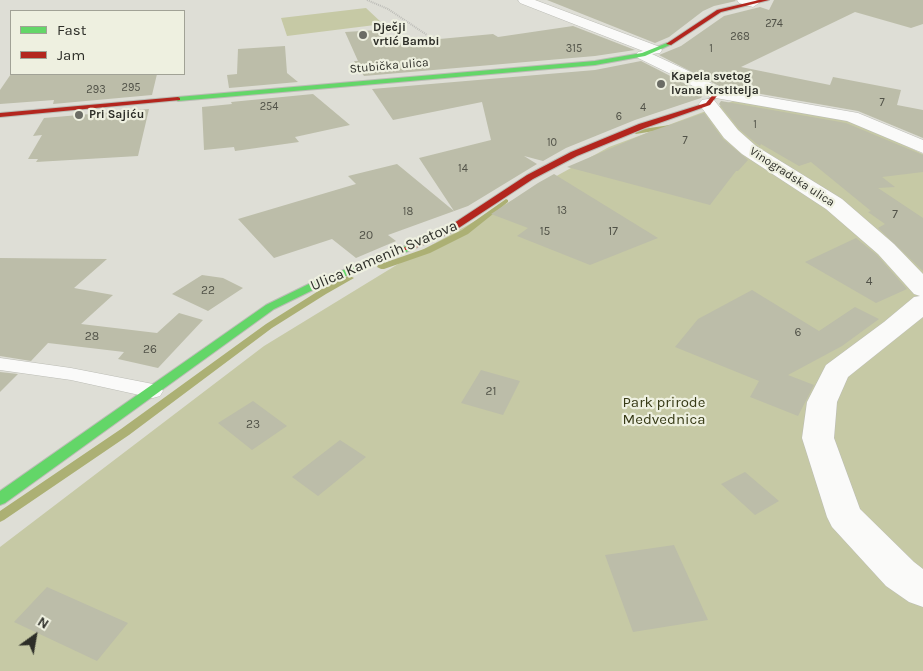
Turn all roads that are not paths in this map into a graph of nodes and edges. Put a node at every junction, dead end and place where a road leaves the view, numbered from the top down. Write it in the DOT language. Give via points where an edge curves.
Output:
graph roads {
  1 [pos="524,0"];
  2 [pos="766,0"];
  3 [pos="748,1"];
  4 [pos="649,52"];
  5 [pos="712,99"];
  6 [pos="0,116"];
  7 [pos="923,147"];
  8 [pos="923,289"];
  9 [pos="923,303"];
  10 [pos="0,364"];
  11 [pos="153,391"];
  12 [pos="0,499"];
  13 [pos="923,590"];
  1 -- 4 [label="street"];
  2 -- 3 [label="main road, Stubička ulica"];
  3 -- 4 [label="main road, Stubička ulica" via="714,13 675,42"];
  4 -- 5 [label="street" via="690,77"];
  4 -- 6 [label="main road, Stubička ulica" via="595,63"];
  5 -- 7 [label="street" via="852,117"];
  5 -- 8 [label="street, Vinogradska ulica" via="731,134 749,150 834,204 886,249"];
  5 -- 11 [label="main road, Ulica Kamenih Svatova" via="574,154 530,177 451,229 319,283 270,307"];
  9 -- 13 [label="street" via="836,372 822,402 818,438 845,517 900,574"];
  10 -- 11 [label="lane"];
  11 -- 12 [label="main road, Ulica Kamenih Svatova"];
}
